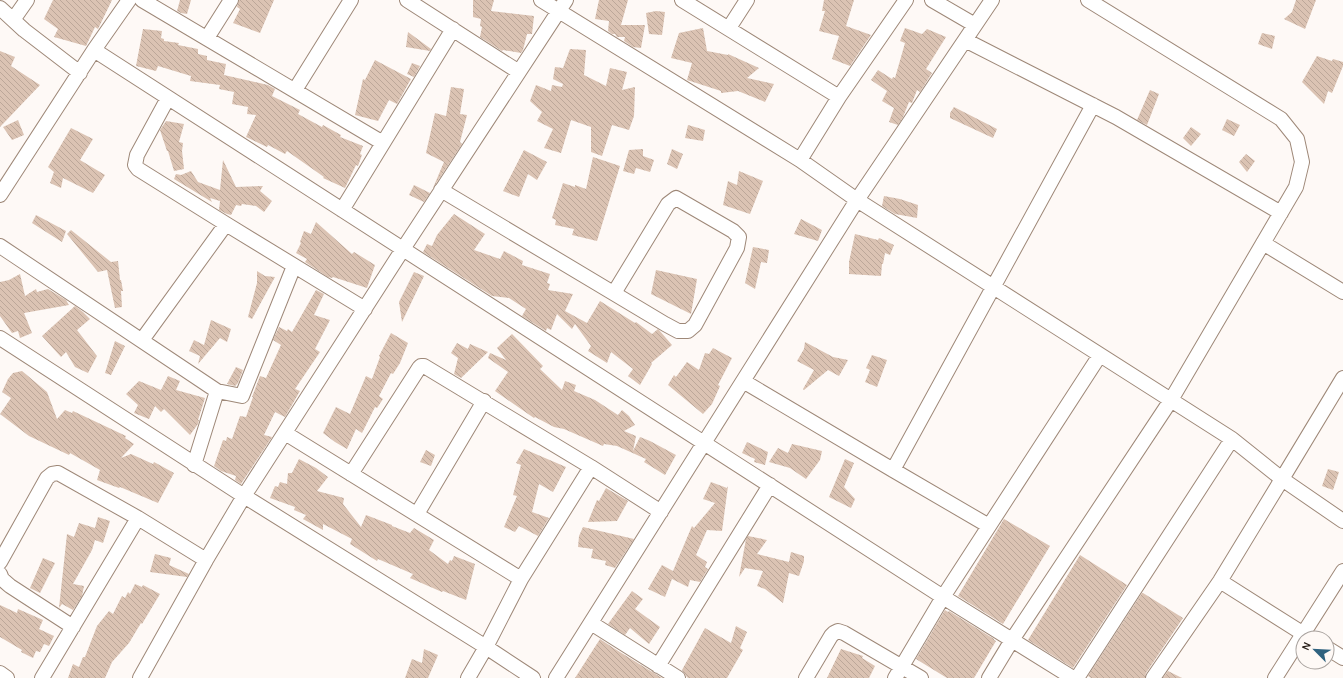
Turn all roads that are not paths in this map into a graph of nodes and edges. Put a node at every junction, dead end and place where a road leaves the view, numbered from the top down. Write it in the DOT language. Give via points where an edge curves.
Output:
graph roads {
  1 [pos="27,0"];
  2 [pos="129,0"];
  3 [pos="142,0"];
  4 [pos="231,0"];
  5 [pos="351,0"];
  6 [pos="407,0"];
  7 [pos="541,0"];
  8 [pos="682,0"];
  9 [pos="747,0"];
  10 [pos="906,0"];
  11 [pos="932,0"];
  12 [pos="992,0"];
  13 [pos="1088,0"];
  14 [pos="562,5"];
  15 [pos="0,8"];
  16 [pos="13,20"];
  17 [pos="975,25"];
  18 [pos="729,28"];
  19 [pos="453,29"];
  20 [pos="207,38"];
  21 [pos="965,40"];
  22 [pos="94,50"];
  23 [pos="519,72"];
  24 [pos="80,73"];
  25 [pos="295,90"];
  26 [pos="839,97"];
  27 [pos="168,98"];
  28 [pos="1093,105"];
  29 [pos="383,143"];
  30 [pos="800,160"];
  31 [pos="441,190"];
  32 [pos="0,195"];
  33 [pos="858,200"];
  34 [pos="342,210"];
  35 [pos="1281,213"];
  36 [pos="226,224"];
  37 [pos="1263,243"];
  38 [pos="0,246"];
  39 [pos="403,249"];
  40 [pos="294,266"];
  41 [pos="994,287"];
  42 [pos="1343,292"];
  43 [pos="614,293"];
  44 [pos="365,309"];
  45 [pos="0,338"];
  46 [pos="142,340"];
  47 [pos="1100,355"];
  48 [pos="1343,378"];
  49 [pos="744,381"];
  50 [pos="217,391"];
  51 [pos="1171,400"];
  52 [pos="484,402"];
  53 [pos="285,433"];
  54 [pos="1232,439"];
  55 [pos="704,443"];
  56 [pos="194,464"];
  57 [pos="591,466"];
  58 [pos="893,470"];
  59 [pos="351,474"];
  60 [pos="1282,479"];
  61 [pos="770,486"];
  62 [pos="244,496"];
  63 [pos="660,512"];
  64 [pos="416,514"];
  65 [pos="138,518"];
  66 [pos="1343,521"];
  67 [pos="989,526"];
  68 [pos="206,560"];
  69 [pos="0,562"];
  70 [pos="1343,571"];
  71 [pos="0,574"];
  72 [pos="521,579"];
  73 [pos="1220,581"];
  74 [pos="943,597"];
  75 [pos="591,623"];
  76 [pos="73,627"];
  77 [pos="1297,630"];
  78 [pos="1309,630"];
  79 [pos="1012,640"];
  80 [pos="486,647"];
  81 [pos="1295,651"];
  82 [pos="658,666"];
  83 [pos="899,672"];
  84 [pos="0,673"];
  85 [pos="7,678"];
  86 [pos="42,678"];
  87 [pos="140,678"];
  88 [pos="468,678"];
  89 [pos="533,678"];
  90 [pos="556,678"];
  91 [pos="678,678"];
  92 [pos="806,678"];
  93 [pos="921,678"];
  94 [pos="988,678"];
  95 [pos="1073,678"];
  96 [pos="1077,678"];
  97 [pos="1153,678"];
  98 [pos="1275,678"];
  1 -- 16 [label="street"];
  2 -- 22 [label="street"];
  3 -- 20 [label="street"];
  4 -- 20 [label="street"];
  5 -- 25 [label="street"];
  6 -- 19 [label="street"];
  7 -- 14 [label="street"];
  8 -- 18 [label="street"];
  9 -- 18 [label="street"];
  10 -- 26 [label="street"];
  11 -- 17 [label="street"];
  12 -- 17 [label="street"];
  13 -- 35 [label="street" via="1281,119 1297,139 1302,162 1296,187"];
  14 -- 23 [label="street"];
  14 -- 30 [label="street"];
  15 -- 16 [label="street"];
  16 -- 24 [label="street"];
  17 -- 21 [label="street"];
  18 -- 26 [label="street"];
  19 -- 23 [label="street"];
  19 -- 29 [label="street"];
  20 -- 25 [label="street"];
  21 -- 28 [label="street"];
  21 -- 33 [label="street"];
  22 -- 24 [label="street"];
  22 -- 27 [label="street"];
  23 -- 31 [label="street"];
  24 -- 32 [label="street"];
  25 -- 29 [label="street"];
  26 -- 30 [label="street"];
  27 -- 34 [label="street"];
  27 -- 36 [label="street" via="137,155 135,165 141,172"];
  28 -- 35 [label="street"];
  28 -- 41 [label="street"];
  29 -- 34 [label="street"];
  30 -- 33 [label="street"];
  31 -- 39 [label="street"];
  31 -- 43 [label="street"];
  33 -- 41 [label="street"];
  33 -- 49 [label="street"];
  34 -- 39 [label="street"];
  35 -- 37 [label="street"];
  36 -- 40 [label="street"];
  36 -- 46 [label="street"];
  37 -- 42 [label="street"];
  37 -- 51 [label="street"];
  38 -- 46 [label="street"];
  39 -- 44 [label="street"];
  39 -- 55 [label="street"];
  40 -- 44 [label="street"];
  40 -- 50 [label="street" via="242,396"];
  41 -- 47 [label="street"];
  41 -- 58 [label="street"];
  43 -- 43 [label="street" via="678,331 688,331 695,325 738,248 739,238 732,230 676,198 668,204"];
  44 -- 53 [label="street"];
  45 -- 56 [label="street"];
  46 -- 50 [label="street"];
  47 -- 51 [label="street"];
  47 -- 67 [label="street"];
  48 -- 60 [label="street"];
  49 -- 55 [label="street"];
  49 -- 58 [label="street"];
  50 -- 56 [label="street"];
  51 -- 54 [label="street"];
  51 -- 79 [label="street"];
  52 -- 57 [label="street"];
  52 -- 59 [label="street" via="421,366"];
  52 -- 64 [label="street"];
  53 -- 59 [label="street"];
  53 -- 62 [label="street"];
  54 -- 60 [label="street"];
  54 -- 96 [label="street"];
  55 -- 61 [label="street"];
  55 -- 63 [label="street"];
  56 -- 62 [label="street"];
  57 -- 63 [label="street"];
  57 -- 72 [label="street"];
  58 -- 67 [label="street"];
  59 -- 64 [label="street"];
  60 -- 66 [label="street"];
  60 -- 73 [label="street"];
  61 -- 74 [label="street"];
  61 -- 82 [label="street"];
  62 -- 68 [label="street"];
  62 -- 80 [label="street"];
  63 -- 75 [label="street"];
  64 -- 72 [label="street"];
  65 -- 68 [label="street"];
  65 -- 69 [label="street" via="66,477 58,473 52,474 47,478"];
  65 -- 76 [label="street"];
  67 -- 74 [label="street"];
  68 -- 87 [label="street"];
  70 -- 78 [label="street"];
  71 -- 76 [label="street" via="10,586"];
  72 -- 80 [label="street"];
  73 -- 77 [label="street"];
  73 -- 97 [label="street"];
  74 -- 79 [label="street"];
  74 -- 83 [label="street"];
  75 -- 82 [label="street"];
  75 -- 90 [label="street"];
  76 -- 86 [label="street"];
  79 -- 94 [label="street"];
  79 -- 95 [label="street"];
  80 -- 88 [label="street"];
  80 -- 89 [label="street"];
  81 -- 98 [label="street"];
  82 -- 91 [label="street"];
  83 -- 92 [label="street" via="838,631 831,636"];
  83 -- 93 [label="street"];
  84 -- 85 [label="street"];
}
